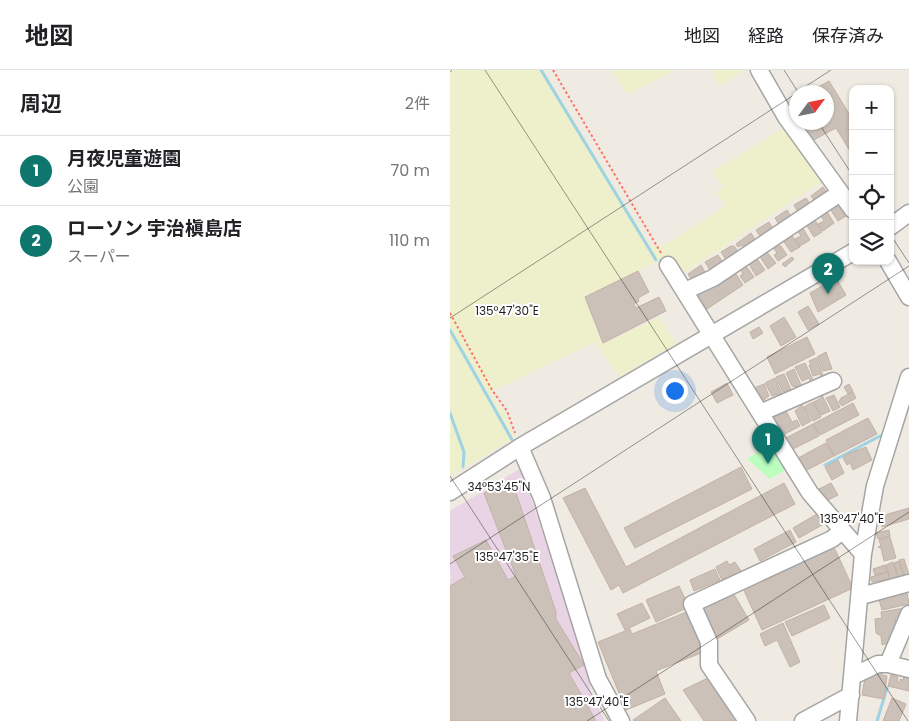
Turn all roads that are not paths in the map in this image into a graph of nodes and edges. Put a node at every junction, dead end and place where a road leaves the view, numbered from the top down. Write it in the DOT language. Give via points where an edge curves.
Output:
graph roads {
  1 [pos="762,71"];
  2 [pos="840,192"];
  3 [pos="849,204"];
  4 [pos="909,213"];
  5 [pos="894,224"];
  6 [pos="849,254"];
  7 [pos="668,265"];
  8 [pos="890,265"];
  9 [pos="685,291"];
  10 [pos="909,298"];
  11 [pos="711,335"];
  12 [pos="909,377"];
  13 [pos="833,381"];
  14 [pos="760,413"];
  15 [pos="520,447"];
  16 [pos="450,492"];
  17 [pos="842,531"];
  18 [pos="863,554"];
  19 [pos="909,583"];
  20 [pos="861,596"];
  21 [pos="909,614"];
  22 [pos="888,664"];
  23 [pos="909,669"];
  24 [pos="853,676"];
  25 [pos="851,695"];
  26 [pos="621,721"];
  27 [pos="747,721"];
  28 [pos="803,721"];
  29 [pos="848,721"];
  1 -- 2 [label="street" via="786,117"];
  2 -- 3 [label="street"];
  2 -- 9 [label="street" via="713,278"];
  4 -- 5 [label="street"];
  6 -- 11 [label="street"];
  7 -- 9 [label="street"];
  8 -- 10 [label="street"];
  9 -- 11 [label="street"];
  11 -- 14 [label="street"];
  11 -- 15 [label="street"];
  12 -- 18 [label="street" via="875,486"];
  13 -- 14 [label="street"];
  14 -- 17 [label="street" via="810,494"];
  15 -- 16 [label="street"];
  15 -- 26 [label="street" via="542,498 598,679"];
  17 -- 18 [label="street"];
  17 -- 27 [label="street" via="832,539 692,604 709,642 709,665"];
  18 -- 20 [label="street"];
  19 -- 20 [label="street"];
  20 -- 24 [label="street"];
  21 -- 22 [label="street"];
  22 -- 23 [label="street"];
  22 -- 24 [label="street" via="878,664"];
  24 -- 25 [label="street"];
  25 -- 28 [label="street"];
  25 -- 29 [label="street"];
}
